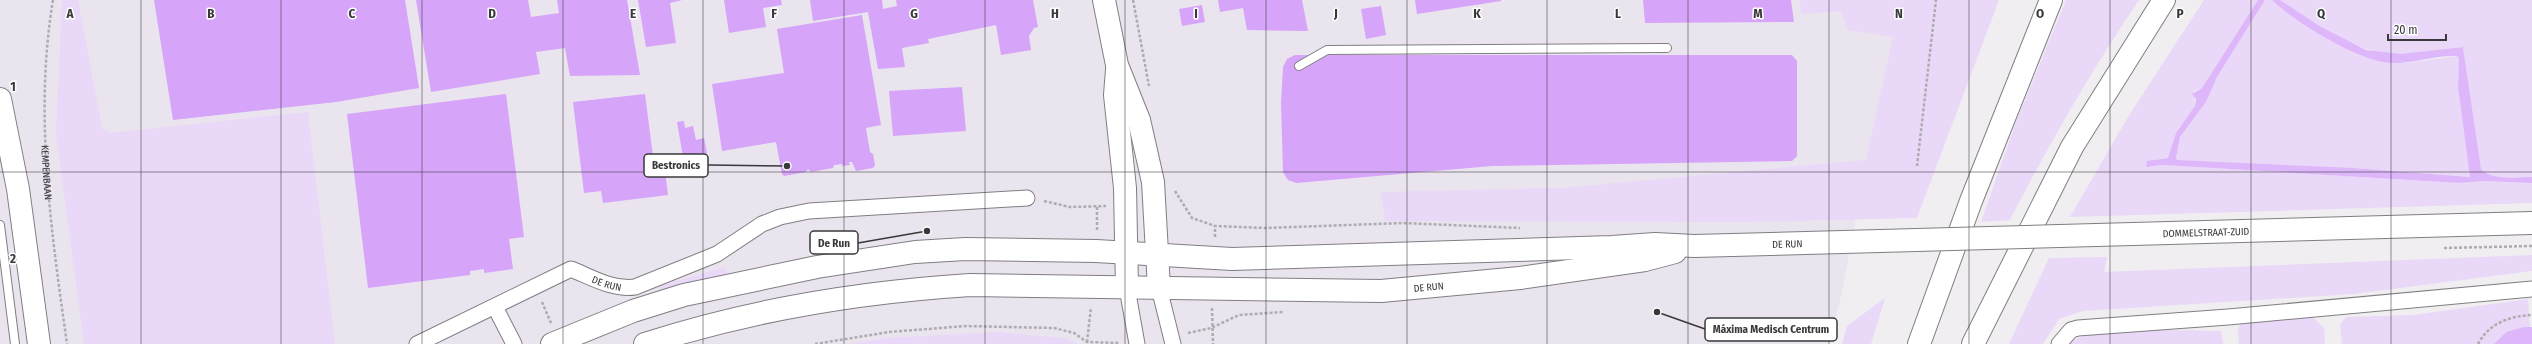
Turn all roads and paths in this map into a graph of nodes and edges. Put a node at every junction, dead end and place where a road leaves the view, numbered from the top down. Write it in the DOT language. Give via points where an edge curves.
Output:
graph roads {
  1 [pos="53,0"];
  2 [pos="1104,0"];
  3 [pos="1936,0"];
  4 [pos="2051,0"];
  5 [pos="2164,0"];
  6 [pos="1667,48"];
  7 [pos="1117,65"];
  8 [pos="1299,66"];
  9 [pos="0,99"];
  10 [pos="1917,166"];
  11 [pos="1027,198"];
  12 [pos="1178,198"];
  13 [pos="1097,208"];
  14 [pos="2532,223"];
  15 [pos="0,225"];
  16 [pos="1522,228"];
  17 [pos="1880,242"];
  18 [pos="1694,246"];
  19 [pos="2532,246"];
  20 [pos="2516,247"];
  21 [pos="1127,254"];
  22 [pos="1157,256"];
  23 [pos="535,287"];
  24 [pos="1127,288"];
  25 [pos="1159,288"];
  26 [pos="2532,289"];
  27 [pos="495,307"];
  28 [pos="2532,315"];
  29 [pos="1211,328"];
  30 [pos="556,342"];
  31 [pos="1087,342"];
  32 [pos="15,344"];
  33 [pos="39,344"];
  34 [pos="67,344"];
  35 [pos="416,344"];
  36 [pos="514,344"];
  37 [pos="645,344"];
  38 [pos="815,344"];
  39 [pos="1137,344"];
  40 [pos="1173,344"];
  41 [pos="1213,344"];
  42 [pos="1919,344"];
  43 [pos="1973,344"];
  44 [pos="2059,344"];
  45 [pos="2478,344"];
  1 -- 34 [label="path, KEMPENBAAN" via="48,32 44,122 48,198"];
  2 -- 7 [label="main road"];
  3 -- 10 [label="path"];
  4 -- 42 [label="main road" via="1971,200"];
  5 -- 43 [label="main road" via="2072,147"];
  6 -- 8 [label="lane" via="1327,50"];
  7 -- 21 [label="main road" via="1115,95 1126,188"];
  7 -- 22 [label="main road" via="1139,120 1153,182"];
  9 -- 33 [label="main road" via="18,189"];
  11 -- 13 [label="path" via="1070,207"];
  11 -- 23 [label="street, DE RUN" via="809,211 762,224 718,254 635,287 613,286 571,269"];
  12 -- 16 [label="path" via="1192,218 1215,226 1266,228 1403,223"];
  14 -- 17 [label="main road, DOMMELSTRAAT-ZUID, bridge"];
  15 -- 32 [label="lane"];
  17 -- 18 [label="main road, DE RUN"];
  18 -- 22 [label="main road, DE RUN" via="1655,244 1232,259"];
  18 -- 25 [label="main road, DE RUN" via="1645,260 1520,278 1381,291"];
  19 -- 20 [label="path"];
  21 -- 22 [label="main road, DE RUN"];
  21 -- 24 [label="main road"];
  21 -- 30 [label="main road, DE RUN" via="1096,251 965,249 867,259 736,282 633,311"];
  22 -- 25 [label="main road"];
  23 -- 27 [label="street, DE RUN"];
  23 -- 30 [label="path"];
  24 -- 25 [label="main road, DE RUN"];
  24 -- 37 [label="main road, DE RUN" via="970,285 876,293 737,318"];
  24 -- 39 [label="street"];
  25 -- 40 [label="street"];
  26 -- 44 [label="street" via="2078,328 2071,330"];
  27 -- 35 [label="street, DE RUN"];
  27 -- 36 [label="street"];
  28 -- 45 [label="path" via="2503,320 2491,327"];
  29 -- 41 [label="path"];
  31 -- 38 [label="path" via="1074,333 1054,328 966,326 889,332"];
}
